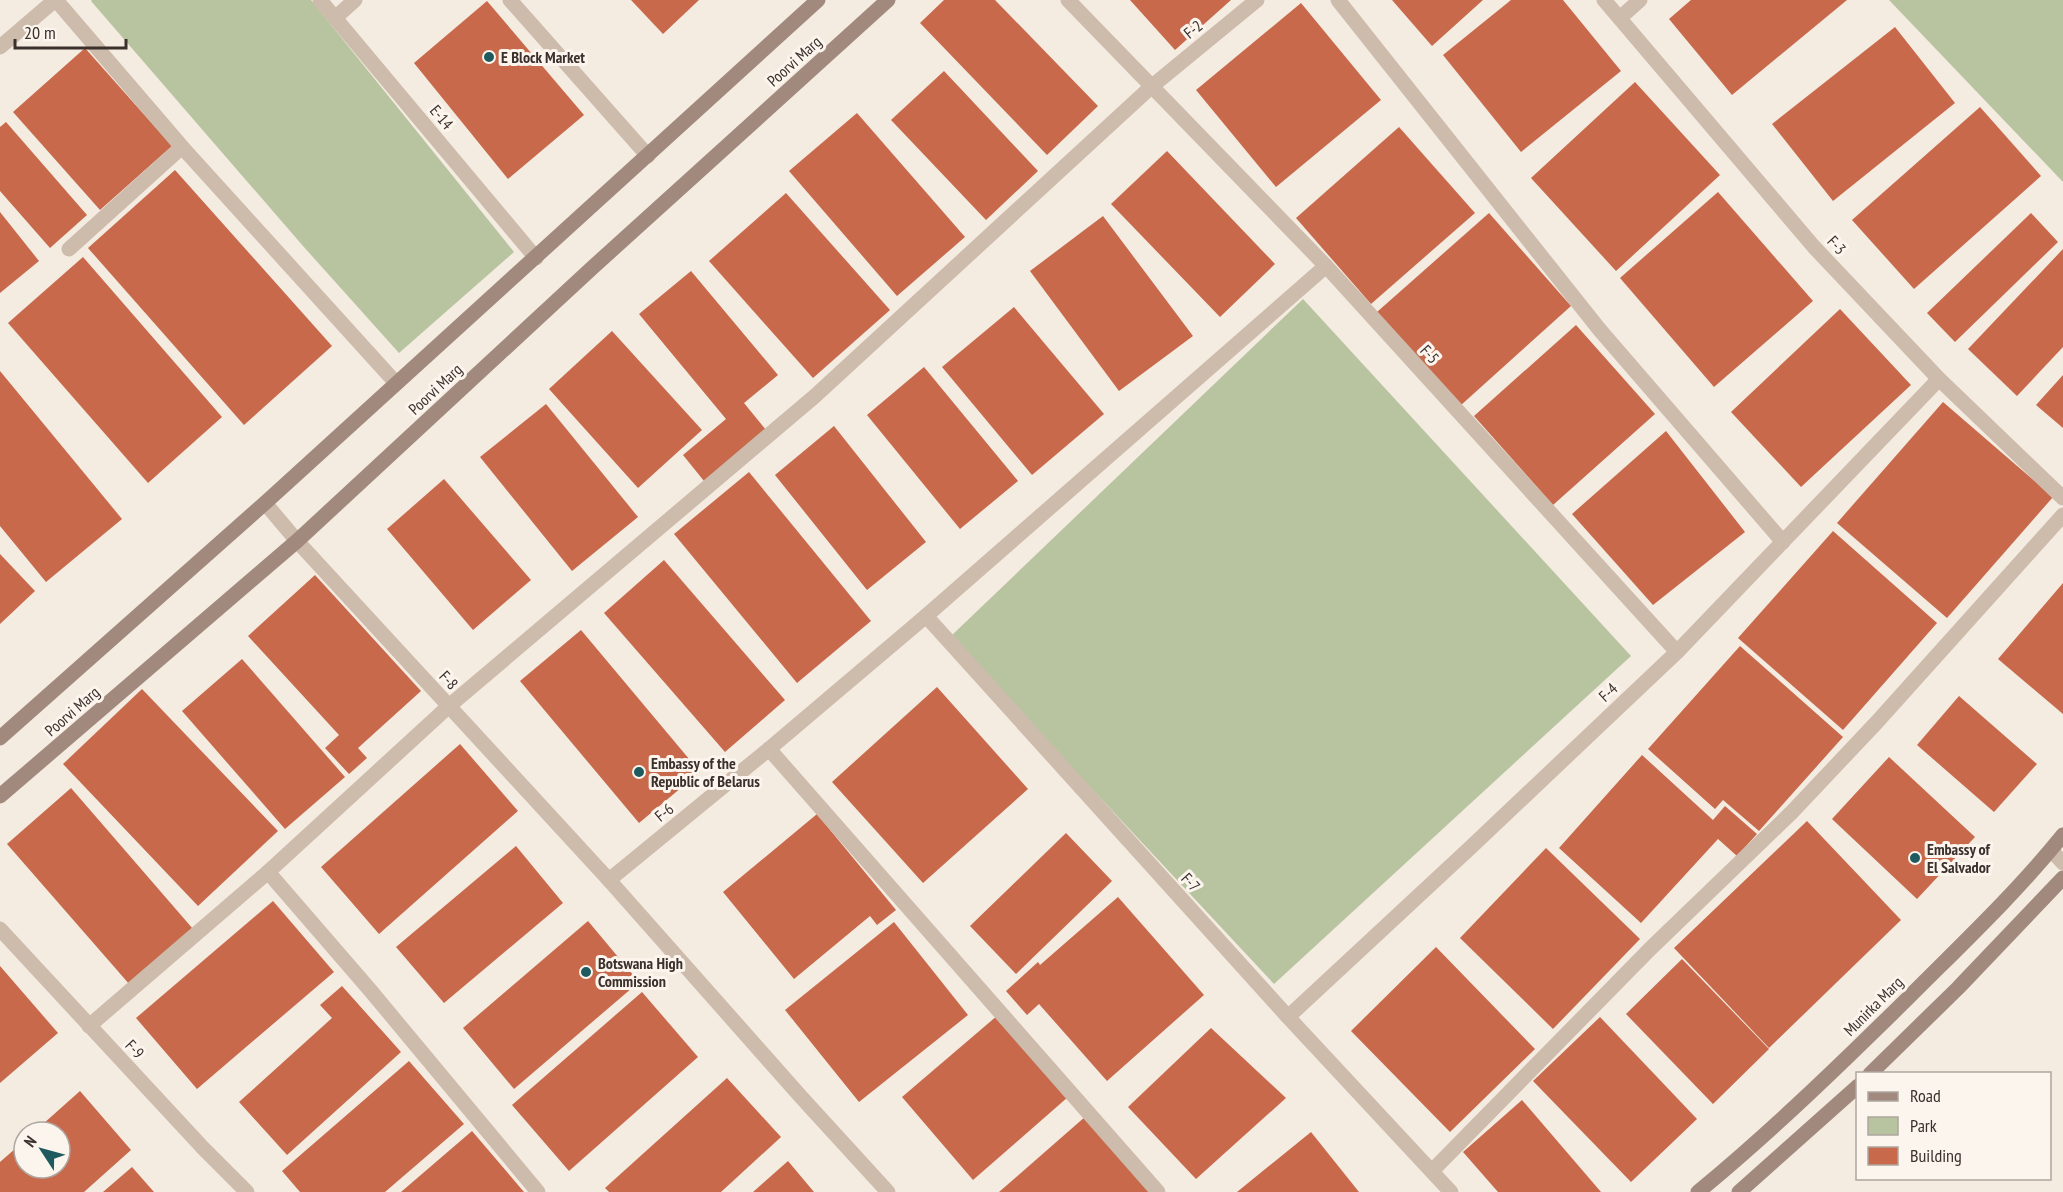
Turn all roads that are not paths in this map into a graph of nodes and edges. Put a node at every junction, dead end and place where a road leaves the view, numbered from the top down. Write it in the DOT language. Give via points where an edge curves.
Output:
graph roads {
  1 [pos="56,0"];
  2 [pos="320,0"];
  3 [pos="355,0"];
  4 [pos="510,0"];
  5 [pos="818,0"];
  6 [pos="888,0"];
  7 [pos="1068,0"];
  8 [pos="1257,0"];
  9 [pos="1338,0"];
  10 [pos="1604,0"];
  11 [pos="1640,0"];
  12 [pos="1620,17"];
  13 [pos="335,18"];
  14 [pos="0,47"];
  15 [pos="1151,87"];
  16 [pos="182,147"];
  17 [pos="648,156"];
  18 [pos="69,249"];
  19 [pos="536,258"];
  20 [pos="1326,266"];
  21 [pos="1939,379"];
  22 [pos="396,383"];
  23 [pos="2063,498"];
  24 [pos="265,504"];
  25 [pos="2063,515"];
  26 [pos="297,541"];
  27 [pos="1783,543"];
  28 [pos="926,615"];
  29 [pos="1677,652"];
  30 [pos="449,706"];
  31 [pos="0,738"];
  32 [pos="769,749"];
  33 [pos="0,796"];
  34 [pos="2063,835"];
  35 [pos="2050,850"];
  36 [pos="2063,863"];
  37 [pos="268,872"];
  38 [pos="2063,878"];
  39 [pos="609,880"];
  40 [pos="0,929"];
  41 [pos="1288,1017"];
  42 [pos="89,1026"];
  43 [pos="1872,1072"];
  44 [pos="1856,1087"];
  45 [pos="1432,1171"];
  46 [pos="247,1192"];
  47 [pos="538,1192"];
  48 [pos="888,1192"];
  49 [pos="1158,1192"];
  50 [pos="1451,1192"];
  51 [pos="1698,1192"];
  52 [pos="1739,1192"];
  1 -- 14 [label="street"];
  1 -- 16 [label="street"];
  2 -- 13 [label="street, E-14"];
  3 -- 13 [label="street"];
  4 -- 17 [label="street"];
  5 -- 17 [label="main road, Poorvi Marg"];
  6 -- 26 [label="main road, Poorvi Marg"];
  7 -- 15 [label="street, F-5"];
  8 -- 15 [label="street, F-2"];
  9 -- 27 [label="street" via="1599,329"];
  10 -- 12 [label="street, F-3"];
  11 -- 12 [label="street"];
  12 -- 21 [label="street, F-3" via="1814,247"];
  13 -- 19 [label="street, E-14"];
  15 -- 20 [label="street, F-5"];
  15 -- 30 [label="street, F-2" via="815,396"];
  16 -- 18 [label="street"];
  16 -- 22 [label="street"];
  17 -- 19 [label="main road, Poorvi Marg"];
  19 -- 22 [label="main road, Poorvi Marg"];
  20 -- 28 [label="street, F-6"];
  20 -- 29 [label="street, F-5"];
  21 -- 23 [label="street, F-3"];
  21 -- 27 [label="street, F-4"];
  22 -- 24 [label="main road, Poorvi Marg"];
  24 -- 26 [label="street, F-8"];
  24 -- 31 [label="main road, Poorvi Marg"];
  25 -- 45 [label="street" via="1800,804 1650,949"];
  26 -- 30 [label="street, F-8"];
  26 -- 33 [label="main road, Poorvi Marg"];
  27 -- 29 [label="street, F-4"];
  28 -- 32 [label="street, F-6"];
  28 -- 41 [label="street, F-7"];
  29 -- 41 [label="street, F-4"];
  30 -- 37 [label="street, F-2"];
  30 -- 39 [label="street, F-8"];
  32 -- 39 [label="street, F-6"];
  32 -- 49 [label="street"];
  34 -- 35 [label="main road, Munirka Marg"];
  35 -- 36 [label="street"];
  35 -- 51 [label="main road, Munirka Marg" via="1983,924 1851,1053 1746,1153"];
  37 -- 42 [label="street, F-2"];
  37 -- 47 [label="street"];
  38 -- 43 [label="main road"];
  39 -- 48 [label="street, F-8"];
  40 -- 42 [label="street, F-9"];
  41 -- 45 [label="street, F-7"];
  42 -- 46 [label="street, F-9"];
  44 -- 52 [label="main road"];
  45 -- 50 [label="street, F-7"];
}
